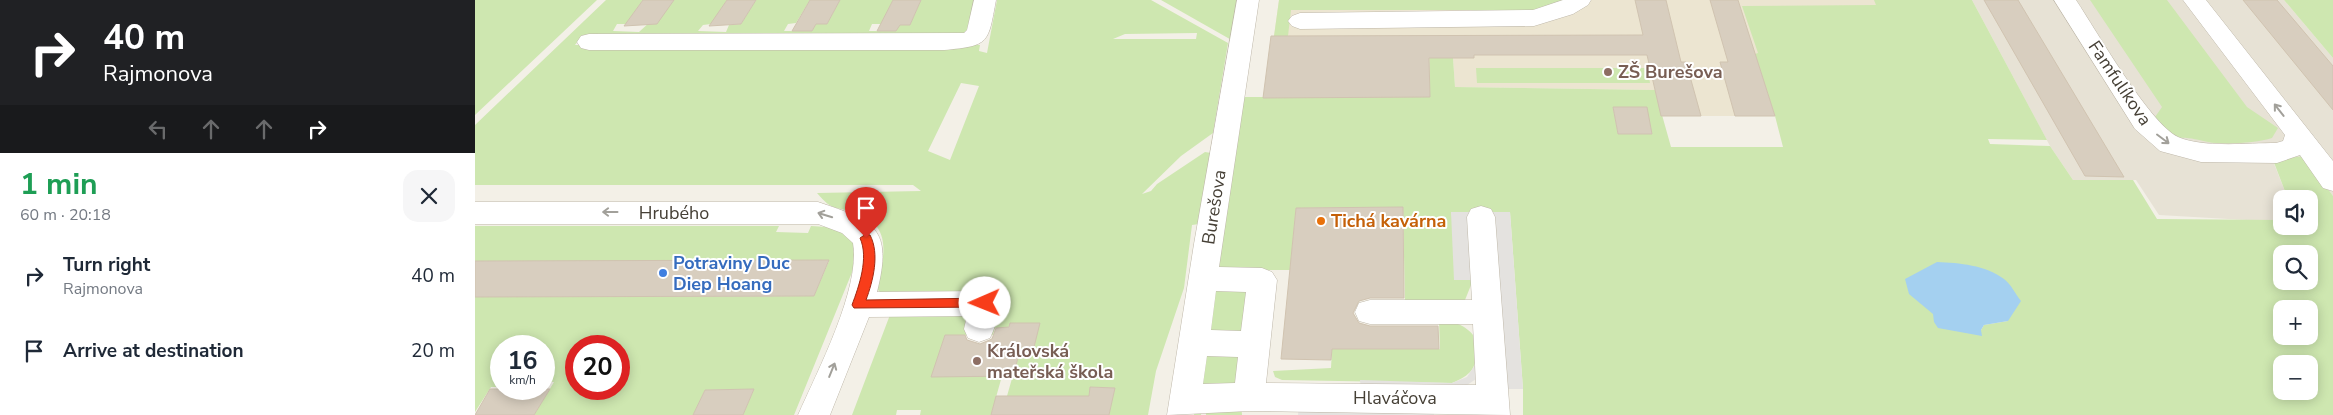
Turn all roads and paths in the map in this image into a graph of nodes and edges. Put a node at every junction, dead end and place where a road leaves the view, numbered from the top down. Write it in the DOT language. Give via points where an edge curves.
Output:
graph roads {
  1 [pos="985,0"];
  2 [pos="1248,0"];
  3 [pos="1580,0"];
  4 [pos="2065,0"];
  5 [pos="2194,0"];
  6 [pos="1300,21"];
  7 [pos="589,42"];
  8 [pos="2298,134"];
  9 [pos="2333,181"];
  10 [pos="475,212"];
  11 [pos="1481,217"];
  12 [pos="1203,279"];
  13 [pos="859,305"];
  14 [pos="1370,312"];
  15 [pos="1487,312"];
  16 [pos="979,329"];
  17 [pos="1193,343"];
  18 [pos="1255,344"];
  19 [pos="1249,397"];
  20 [pos="1184,406"];
  21 [pos="1493,407"];
  22 [pos="814,415"];
  1 -- 7 [label="street" via="978,33 970,40"];
  2 -- 12 [label="street, Burešova"];
  3 -- 6 [label="street" via="1565,10 1534,18"];
  4 -- 8 [label="street, Famfulíkova, one-way" via="2144,123 2169,144 2201,152 2277,153 2295,147"];
  8 -- 5 [label="street, one-way"];
  8 -- 9 [label="street"];
  13 -- 10 [label="street, Hrubého, one-way" via="865,287 870,247 866,238 849,224 818,213"];
  11 -- 15 [label="street, Hlaváčova"];
  12 -- 17 [label="street, Burešova"];
  12 -- 18 [label="street" via="1263,280"];
  13 -- 16 [label="street" via="985,303"];
  22 -- 13 [label="street, one-way"];
  14 -- 15 [label="street"];
  15 -- 21 [label="street, Hlaváčova"];
  17 -- 18 [label="street"];
  17 -- 20 [label="street, Burešova"];
  18 -- 19 [label="street"];
  19 -- 20 [label="street, Hlaváčova"];
  19 -- 21 [label="street, Hlaváčova"];
}
